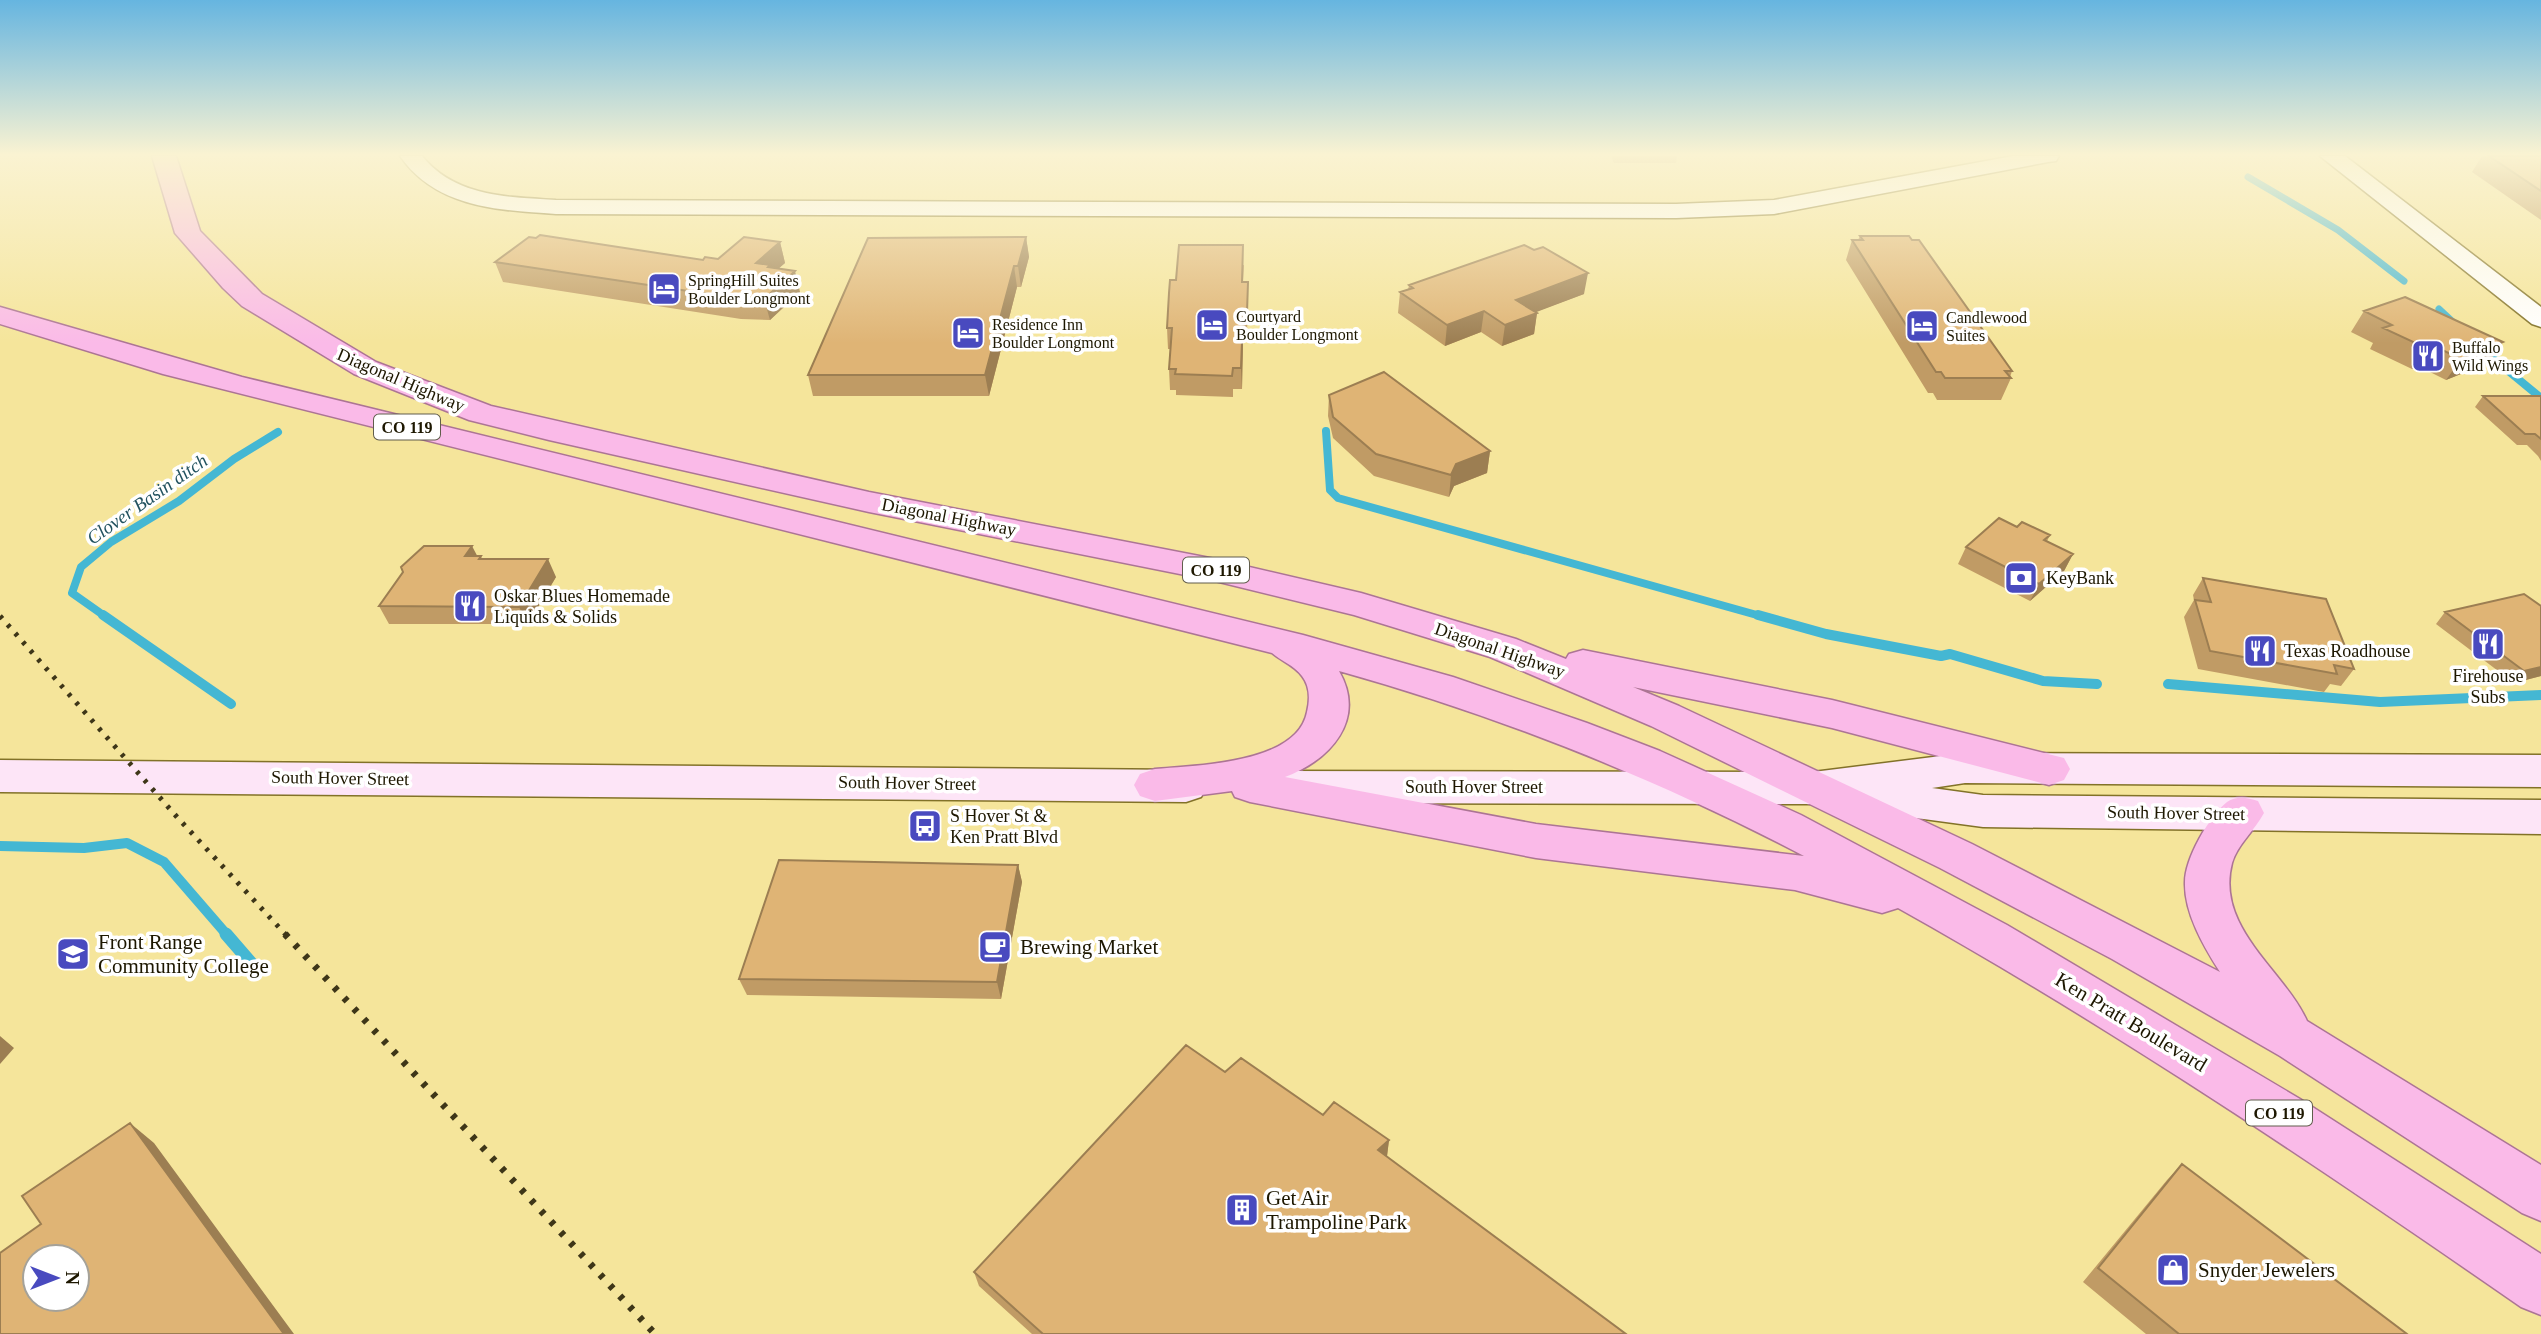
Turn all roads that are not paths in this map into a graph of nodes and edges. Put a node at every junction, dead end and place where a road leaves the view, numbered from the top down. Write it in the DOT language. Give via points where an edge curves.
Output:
graph roads {
  1 [pos="183,218"];
  2 [pos="2411,218"];
  3 [pos="0,315"];
  4 [pos="2541,319"];
  5 [pos="1273,638"];
  6 [pos="1503,648"];
  7 [pos="2049,769"];
  8 [pos="2541,771"];
  9 [pos="0,776"];
  10 [pos="1155,785"];
  11 [pos="1250,786"];
  12 [pos="1702,788"];
  13 [pos="1813,788"];
  14 [pos="2243,813"];
  15 [pos="2541,817"];
  16 [pos="2010,948"];
  17 [pos="2297,1040"];
  18 [pos="2541,1195"];
  19 [pos="2541,1287"];
  1 -- 6 [label="highway, Diagonal Highway / CO 119" via="188,233 252,300 366,368 480,413 856,499 1215,570 1361,605"];
  2 -- 4 [label="street"];
  3 -- 5 [label="highway, Diagonal Highway / CO 119" via="80,342 323,408"];
  5 -- 10 [label="highway" via="1304,654 1321,671 1330,708 1322,732 1295,757 1252,774"];
  5 -- 12 [label="highway, Diagonal Highway / CO 119" via="1458,692 1574,733"];
  6 -- 7 [label="highway" via="1832,715"];
  6 -- 13 [label="highway, Diagonal Highway / CO 119" via="1665,716"];
  7 -- 8 [label="main road, South Hover Street"];
  7 -- 13 [label="main road, South Hover Street" via="1965,768"];
  9 -- 10 [label="main road, South Hover Street"];
  10 -- 11 [label="main road, South Hover Street"];
  11 -- 12 [label="main road, South Hover Street"];
  11 -- 16 [label="highway" via="1536,841 1795,872 1890,897"];
  12 -- 13 [label="main road, South Hover Street"];
  12 -- 16 [label="highway, Ken Pratt Boulevard / CO 119" via="1887,878"];
  13 -- 14 [label="main road, South Hover Street" via="1983,811"];
  13 -- 17 [label="highway, CO 119" via="2128,945"];
  14 -- 15 [label="main road, South Hover Street"];
  14 -- 17 [label="highway" via="2209,865 2207,890 2226,941"];
  16 -- 19 [label="highway, Ken Pratt Boulevard / CO 119" via="2255,1097"];
  17 -- 18 [label="highway, CO 119"];
}
